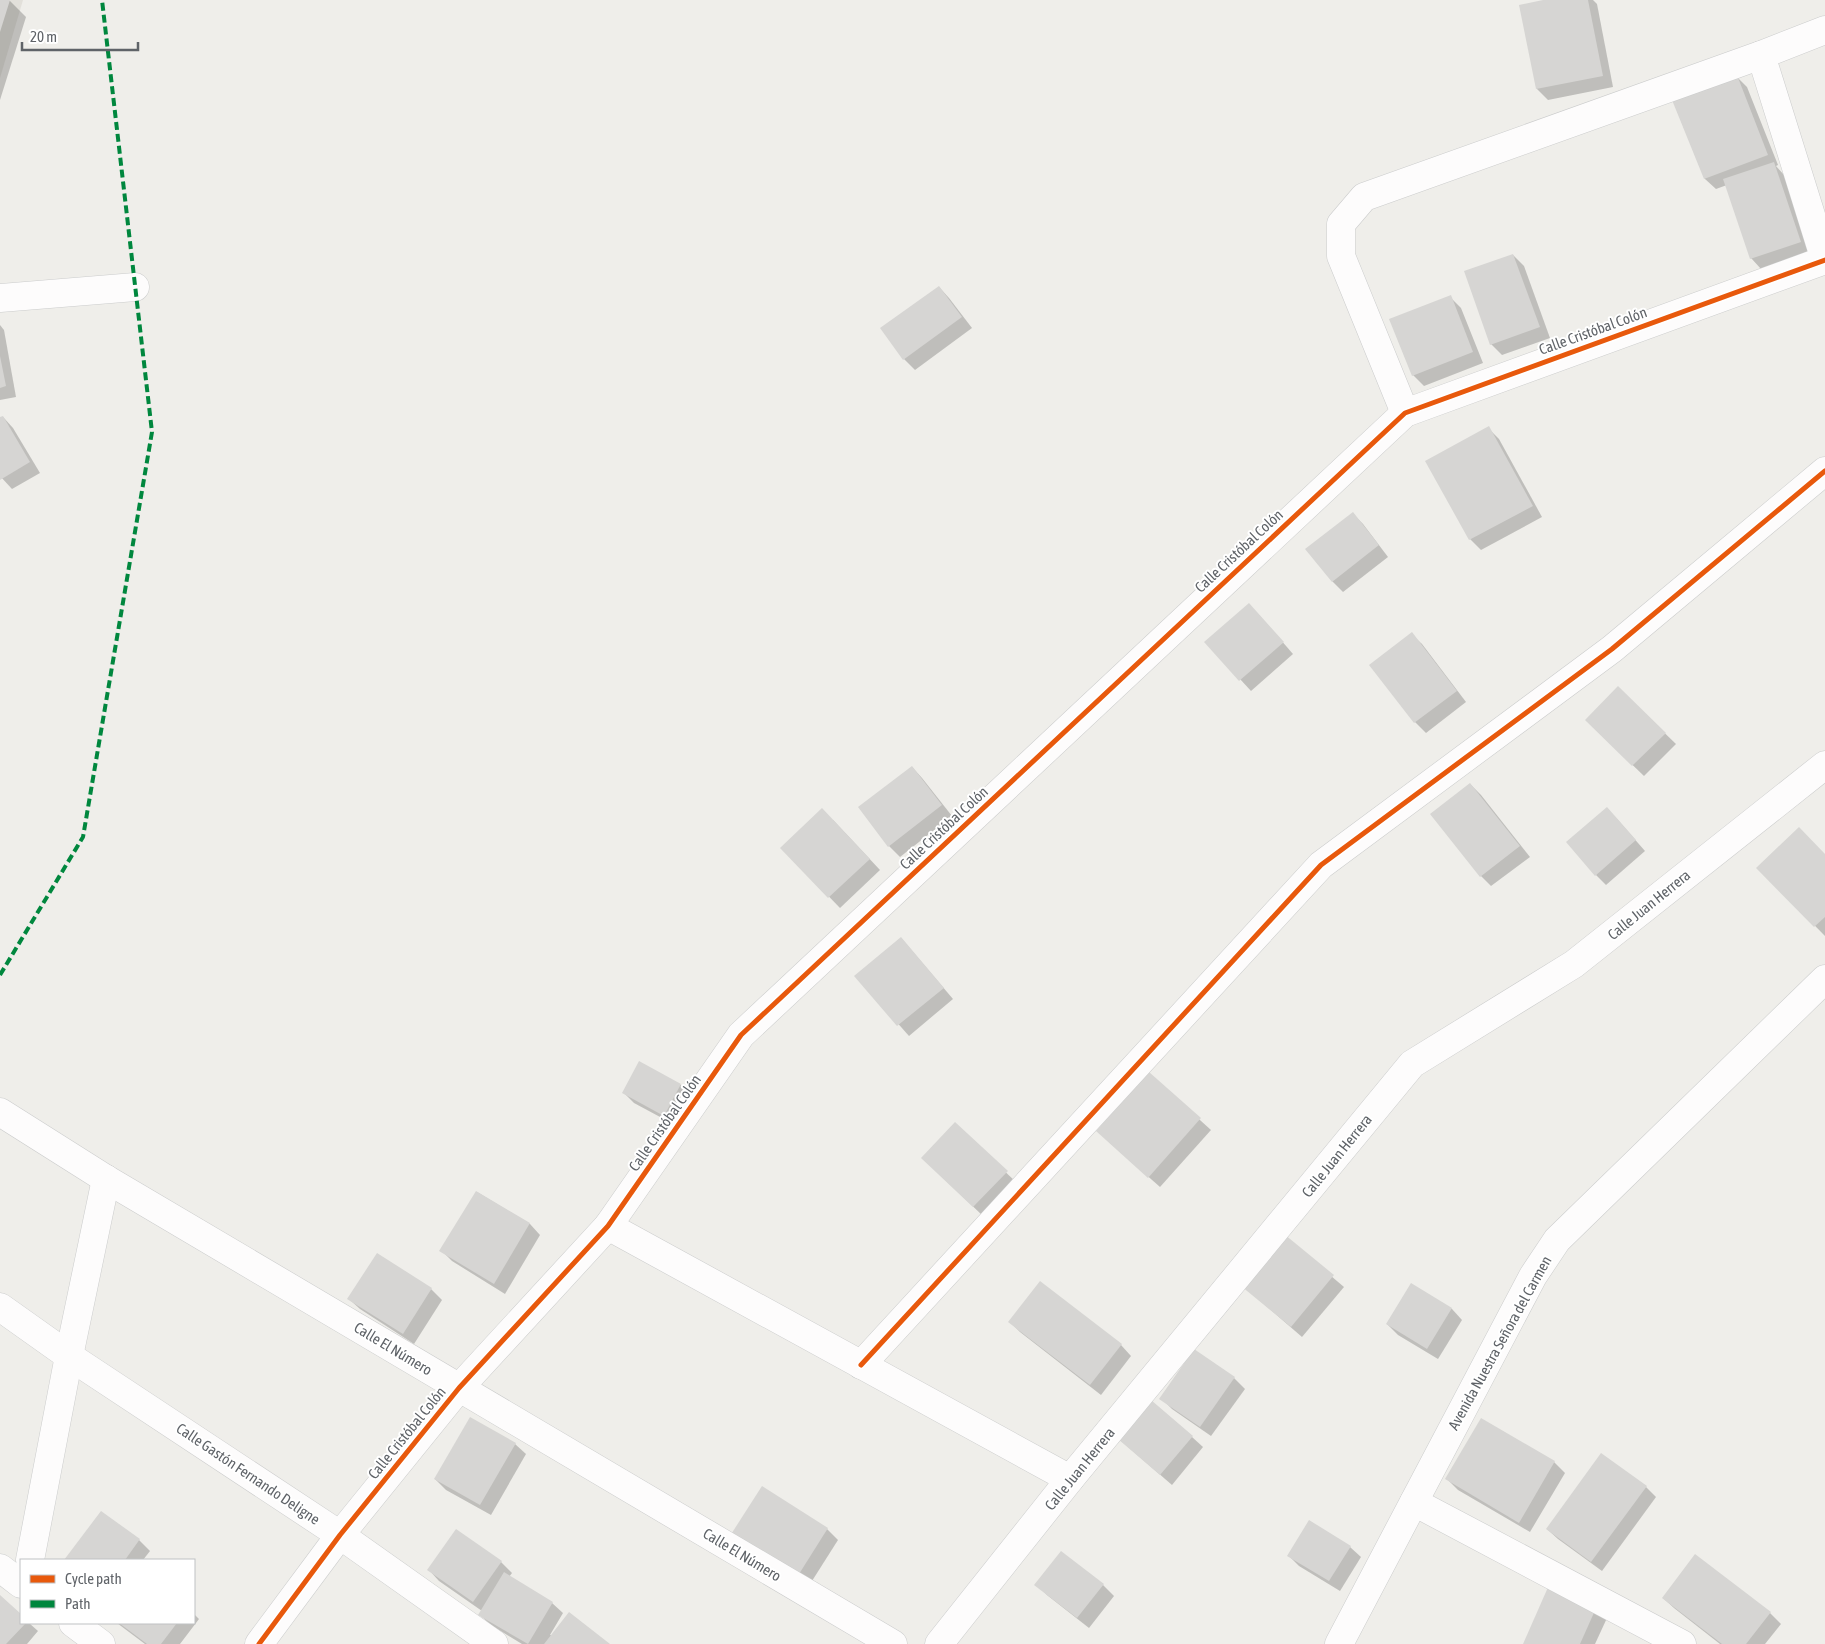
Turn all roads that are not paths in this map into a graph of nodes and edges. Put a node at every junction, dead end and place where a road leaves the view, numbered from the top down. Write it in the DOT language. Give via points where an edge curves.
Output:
graph roads {
  1 [pos="1825,30"];
  2 [pos="1761,55"];
  3 [pos="1825,260"];
  4 [pos="135,287"];
  5 [pos="0,298"];
  6 [pos="1405,413"];
  7 [pos="1825,471"];
  8 [pos="1825,765"];
  9 [pos="1825,979"];
  10 [pos="0,1112"];
  11 [pos="106,1179"];
  12 [pos="608,1226"];
  13 [pos="0,1307"];
  14 [pos="69,1356"];
  15 [pos="861,1365"];
  16 [pos="459,1388"];
  17 [pos="1070,1480"];
  18 [pos="1414,1502"];
  19 [pos="340,1535"];
  20 [pos="30,1559"];
  21 [pos="0,1568"];
  22 [pos="20,1583"];
  23 [pos="74,1624"];
  24 [pos="101,1644"];
  25 [pos="259,1644"];
  26 [pos="494,1644"];
  27 [pos="893,1644"];
  28 [pos="940,1644"];
  29 [pos="1339,1644"];
  30 [pos="1682,1644"];
  1 -- 2 [label="street"];
  2 -- 3 [label="street"];
  2 -- 6 [label="street" via="1364,197 1342,224 1341,256"];
  3 -- 6 [label="street, Calle Cristóbal Colón"];
  4 -- 5 [label="street"];
  6 -- 12 [label="street, Calle Cristóbal Colón" via="741,1035"];
  7 -- 15 [label="street" via="1612,649 1321,865"];
  8 -- 17 [label="street, Calle Juan Herrera" via="1574,964 1412,1064"];
  9 -- 18 [label="street, Avenida Nuestra Señora del Carmen" via="1557,1240 1533,1276"];
  10 -- 11 [label="street, Calle El Número"];
  11 -- 14 [label="street"];
  11 -- 16 [label="street, Calle El Número"];
  12 -- 15 [label="street"];
  12 -- 16 [label="street, Calle Cristóbal Colón"];
  13 -- 14 [label="street, Calle Gastón Fernando Deligne"];
  14 -- 19 [label="street, Calle Gastón Fernando Deligne"];
  14 -- 20 [label="street"];
  15 -- 17 [label="street"];
  16 -- 19 [label="street, Calle Cristóbal Colón"];
  16 -- 27 [label="street, Calle El Número"];
  17 -- 28 [label="street, Calle Juan Herrera"];
  18 -- 29 [label="street, Avenida Nuestra Señora del Carmen"];
  18 -- 30 [label="street"];
  19 -- 25 [label="street, Calle Cristóbal Colón"];
  19 -- 26 [label="street, Calle Gastón Fernando Deligne"];
  21 -- 22 [label="street"];
  23 -- 24 [label="street"];
}
